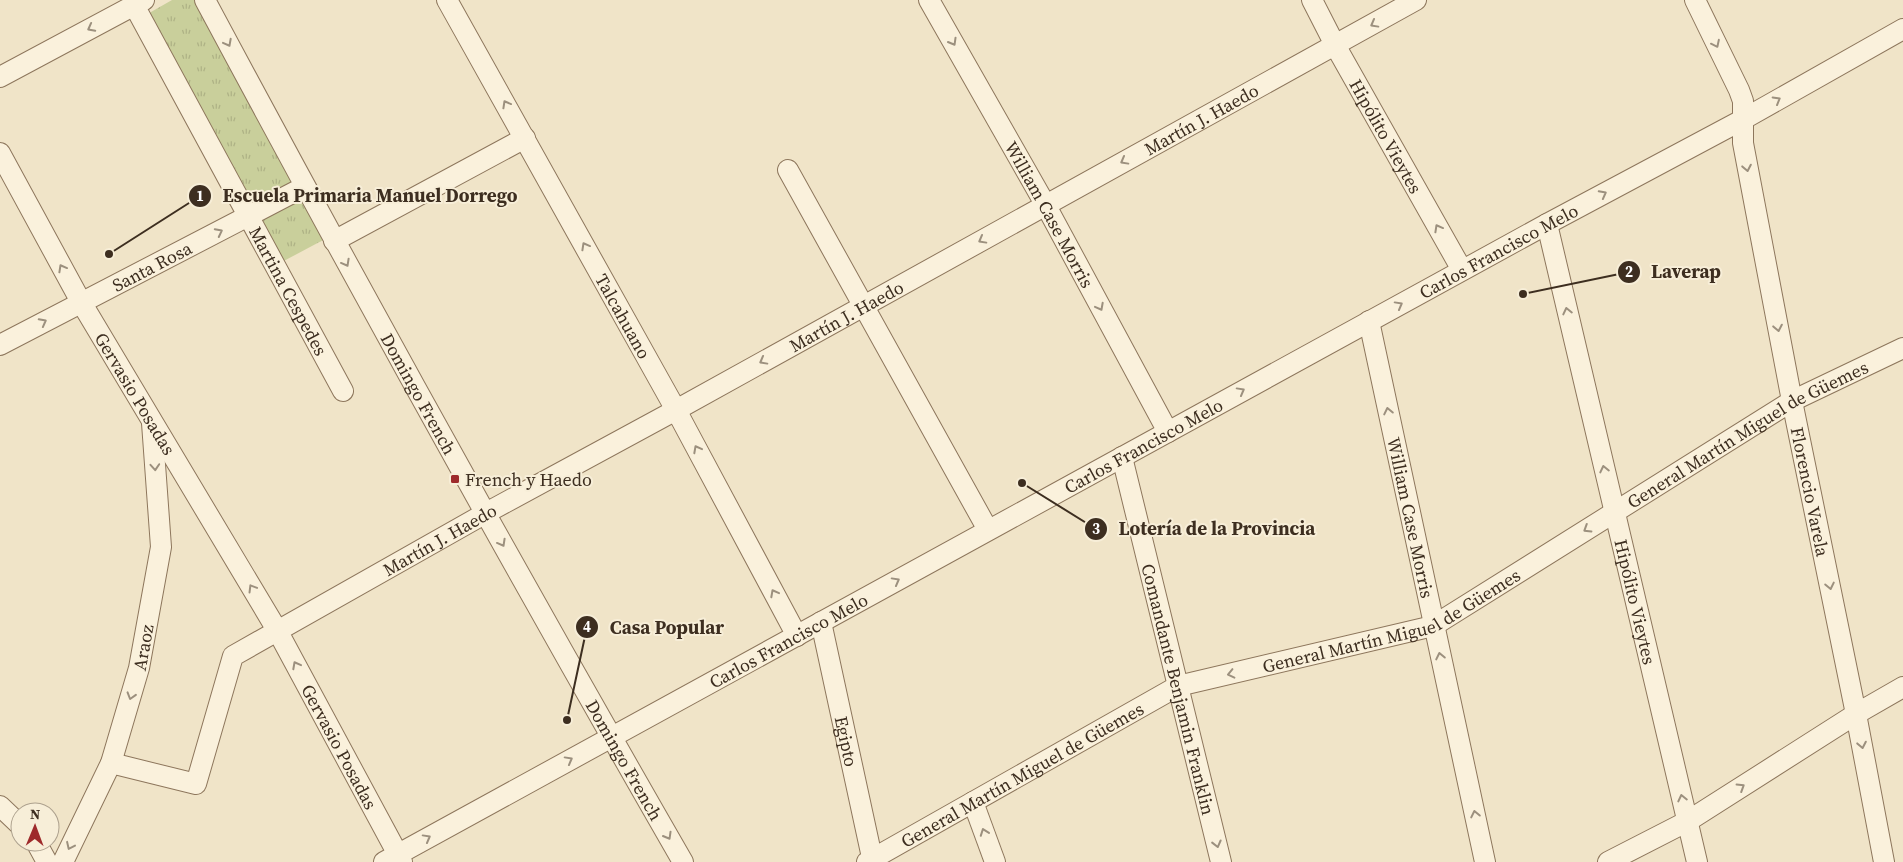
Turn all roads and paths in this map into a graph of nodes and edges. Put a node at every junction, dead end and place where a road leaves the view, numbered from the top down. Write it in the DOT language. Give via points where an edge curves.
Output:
graph roads {
  1 [pos="205,0"];
  2 [pos="447,0"];
  3 [pos="929,0"];
  4 [pos="1312,0"];
  5 [pos="1416,0"];
  6 [pos="1694,0"];
  7 [pos="139,2"];
  8 [pos="1903,29"];
  9 [pos="1335,45"];
  10 [pos="0,77"];
  11 [pos="1742,120"];
  12 [pos="525,138"];
  13 [pos="0,153"];
  14 [pos="788,170"];
  15 [pos="304,187"];
  16 [pos="1045,204"];
  17 [pos="250,216"];
  18 [pos="1547,224"];
  19 [pos="334,241"];
  20 [pos="1462,270"];
  21 [pos="82,302"];
  22 [pos="863,306"];
  23 [pos="1369,321"];
  24 [pos="0,345"];
  25 [pos="1903,348"];
  26 [pos="343,391"];
  27 [pos="1792,401"];
  28 [pos="676,410"];
  29 [pos="151,418"];
  30 [pos="1168,432"];
  31 [pos="1122,457"];
  32 [pos="1614,512"];
  33 [pos="486,513"];
  34 [pos="988,530"];
  35 [pos="821,622"];
  36 [pos="1433,626"];
  37 [pos="277,630"];
  38 [pos="797,636"];
  39 [pos="1178,686"];
  40 [pos="1903,686"];
  41 [pos="1856,714"];
  42 [pos="611,737"];
  43 [pos="111,763"];
  44 [pos="973,802"];
  45 [pos="0,806"];
  46 [pos="10,816"];
  47 [pos="1688,821"];
  48 [pos="395,859"];
  49 [pos="871,861"];
  50 [pos="63,862"];
  51 [pos="683,862"];
  52 [pos="995,862"];
  53 [pos="1221,862"];
  54 [pos="1485,862"];
  55 [pos="1608,862"];
  56 [pos="1697,862"];
  57 [pos="1884,862"];
  1 -- 15 [label="street, Domingo French, one-way"];
  12 -- 2 [label="street, Talcahuano, one-way"];
  3 -- 16 [label="street, William Case Morris, one-way"];
  4 -- 9 [label="street, Hipólito Vieytes"];
  5 -- 9 [label="street, Martín J. Haedo, one-way"];
  6 -- 11 [label="street, Florencio Varela, one-way" via="1739,90 1743,101"];
  7 -- 10 [label="street, one-way"];
  7 -- 17 [label="street, Martina Cespedes"];
  11 -- 8 [label="street, Carlos Francisco Melo, one-way"];
  9 -- 16 [label="street, Martín J. Haedo, one-way"];
  20 -- 9 [label="street, Hipólito Vieytes, one-way"];
  18 -- 11 [label="street, Carlos Francisco Melo, one-way"];
  11 -- 27 [label="street, Florencio Varela, one-way" via="1743,143"];
  12 -- 19 [label="street"];
  28 -- 12 [label="street, Talcahuano, one-way"];
  21 -- 13 [label="street, Gervasio Posadas, one-way"];
  14 -- 22 [label="street"];
  15 -- 17 [label="street, Santa Rosa"];
  15 -- 19 [label="street, Domingo French"];
  16 -- 22 [label="street, Martín J. Haedo, one-way"];
  16 -- 30 [label="street, William Case Morris, one-way"];
  21 -- 17 [label="street, Santa Rosa, one-way"];
  17 -- 26 [label="street, Martina Cespedes"];
  18 -- 20 [label="street, Carlos Francisco Melo"];
  32 -- 18 [label="street, Hipólito Vieytes, one-way"];
  19 -- 33 [label="street, Domingo French, one-way"];
  23 -- 20 [label="street, Carlos Francisco Melo, one-way"];
  24 -- 21 [label="street, Santa Rosa, one-way"];
  21 -- 29 [label="street, Gervasio Posadas"];
  22 -- 28 [label="street, Martín J. Haedo, one-way"];
  22 -- 34 [label="street"];
  30 -- 23 [label="street, Carlos Francisco Melo, one-way"];
  36 -- 23 [label="street, William Case Morris, one-way"];
  25 -- 27 [label="street, General Martín Miguel de Güemes"];
  27 -- 32 [label="street, General Martín Miguel de Güemes"];
  27 -- 41 [label="street, Florencio Varela, one-way"];
  28 -- 33 [label="street, Martín J. Haedo"];
  38 -- 28 [label="street, Talcahuano, one-way"];
  37 -- 29 [label="street, Gervasio Posadas, one-way"];
  29 -- 43 [label="street, Araoz, one-way" via="161,547 139,668"];
  30 -- 31 [label="street, Carlos Francisco Melo"];
  31 -- 34 [label="street, Carlos Francisco Melo"];
  31 -- 39 [label="street, Comandante Benjamin Franklin"];
  32 -- 36 [label="street, General Martín Miguel de Güemes, one-way"];
  47 -- 32 [label="street, Hipólito Vieytes, one-way"];
  33 -- 37 [label="street, Martín J. Haedo"];
  33 -- 42 [label="street, Domingo French, one-way"];
  35 -- 34 [label="street, Carlos Francisco Melo, one-way"];
  35 -- 38 [label="street, Carlos Francisco Melo"];
  35 -- 49 [label="street, Egipto"];
  36 -- 39 [label="street, General Martín Miguel de Güemes, one-way"];
  54 -- 36 [label="street, William Case Morris, one-way"];
  37 -- 43 [label="street" via="233,656 196,784"];
  48 -- 37 [label="street, Gervasio Posadas, one-way"];
  38 -- 42 [label="street, Carlos Francisco Melo"];
  39 -- 44 [label="street, General Martín Miguel de Güemes"];
  39 -- 53 [label="street, Comandante Benjamin Franklin, one-way"];
  40 -- 41 [label="street"];
  47 -- 41 [label="street, one-way"];
  41 -- 57 [label="street, Florencio Varela, one-way"];
  48 -- 42 [label="street, Carlos Francisco Melo, one-way"];
  42 -- 51 [label="street, Domingo French, one-way"];
  43 -- 50 [label="street, Araoz, one-way"];
  44 -- 49 [label="street, General Martín Miguel de Güemes"];
  52 -- 44 [label="street, one-way"];
  45 -- 46 [label="street"];
  47 -- 55 [label="street"];
  47 -- 56 [label="street, Hipólito Vieytes"];
}
